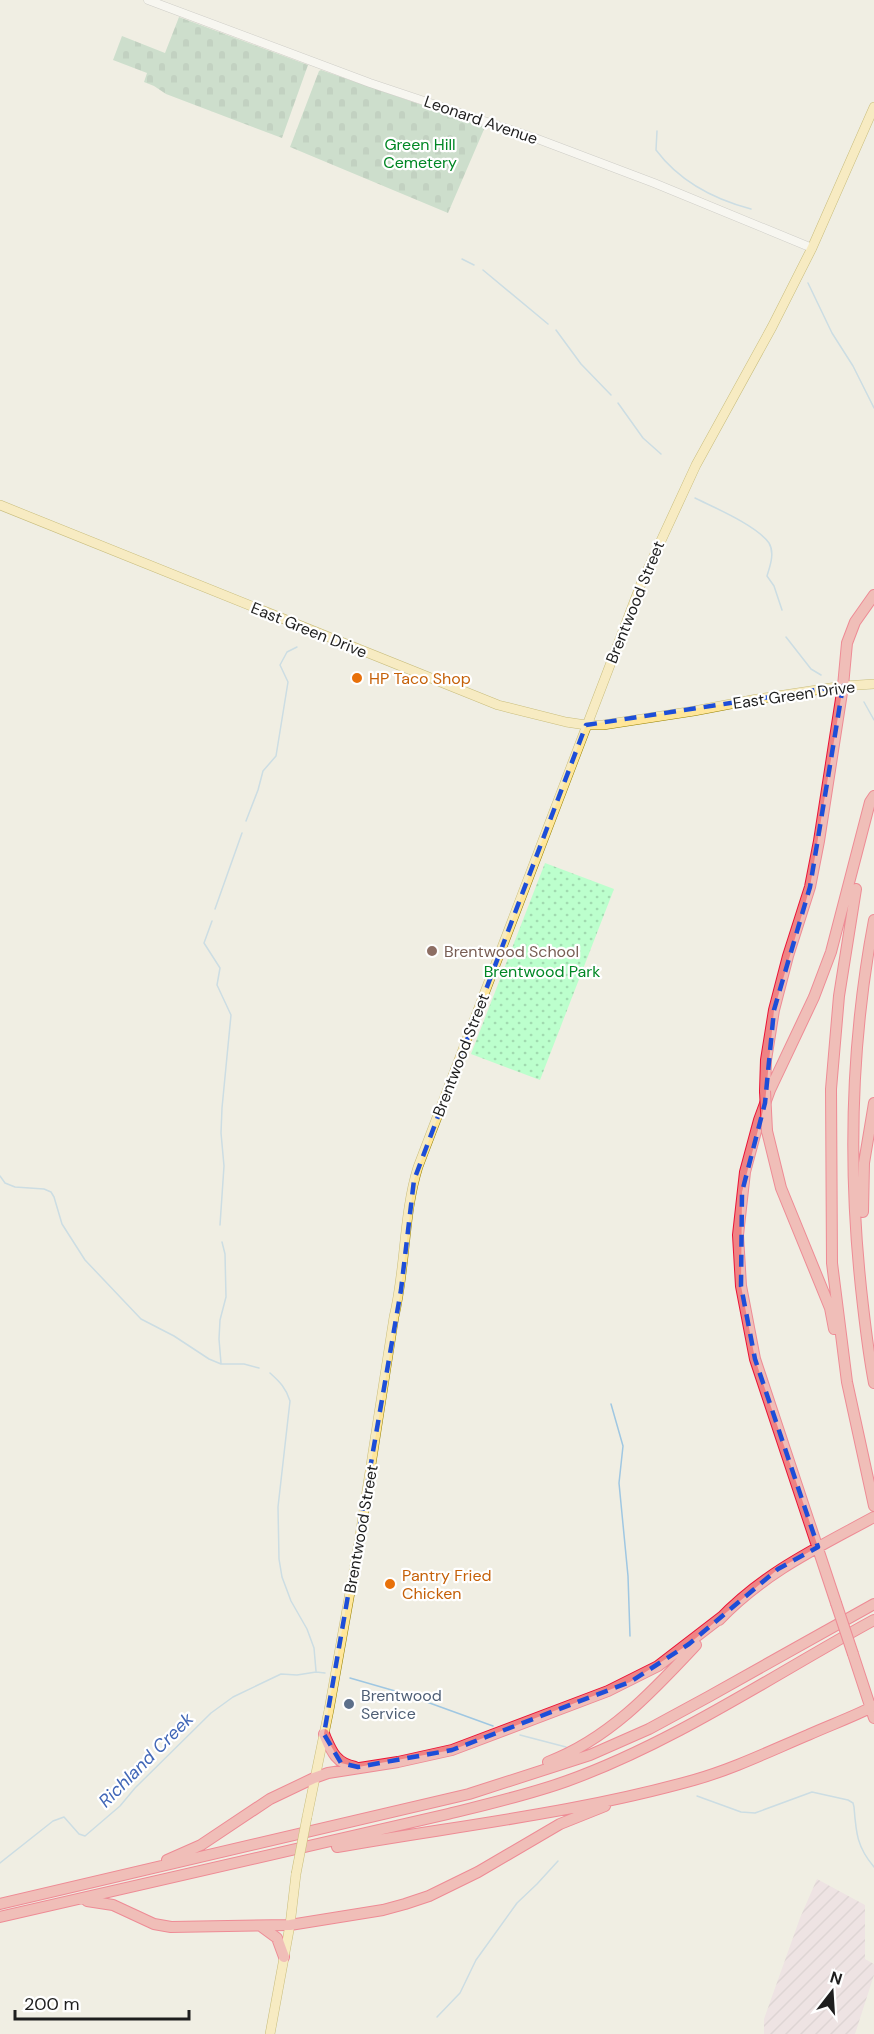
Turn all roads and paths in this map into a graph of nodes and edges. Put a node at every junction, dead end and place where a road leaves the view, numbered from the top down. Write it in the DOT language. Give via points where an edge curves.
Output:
graph roads {
  1 [pos="148,0"];
  2 [pos="874,107"];
  3 [pos="812,248"];
  4 [pos="0,505"];
  5 [pos="874,595"];
  6 [pos="874,684"];
  7 [pos="843,686"];
  8 [pos="586,725"];
  9 [pos="874,796"];
  10 [pos="874,807"];
  11 [pos="874,920"];
  12 [pos="874,1103"];
  13 [pos="861,1290"];
  14 [pos="847,1382"];
  15 [pos="874,1383"];
  16 [pos="873,1502"];
  17 [pos="874,1517"];
  18 [pos="818,1547"];
  19 [pos="874,1604"];
  20 [pos="723,1616"];
  21 [pos="874,1620"];
  22 [pos="873,1710"];
  23 [pos="324,1734"];
  24 [pos="358,1767"];
  25 [pos="314,1778"];
  26 [pos="493,1787"];
  27 [pos="645,1793"];
  28 [pos="286,1853"];
  29 [pos="124,1875"];
  30 [pos="76,1900"];
  31 [pos="0,1904"];
  32 [pos="0,1917"];
  33 [pos="290,1925"];
  34 [pos="262,1926"];
  35 [pos="284,1957"];
  36 [pos="270,2034"];
  1 -- 3 [label="street, Leonard Avenue" via="370,83 535,138"];
  2 -- 3 [label="main road, Brentwood Street"];
  3 -- 8 [label="main road, Brentwood Street" via="662,536"];
  4 -- 8 [label="main road, East Green Drive" via="498,705"];
  5 -- 7 [label="highway" via="851,631"];
  6 -- 7 [label="main road, East Green Drive"];
  7 -- 8 [label="main road, East Green Drive" via="631,722"];
  7 -- 14 [label="highway, bridge" via="810,887 774,1010 765,1091 767,1131 781,1188 830,1308"];
  8 -- 23 [label="main road, Brentwood Street" via="414,1180 401,1290"];
  9 -- 18 [label="highway" via="831,952 759,1120 745,1172 738,1235 741,1286 755,1359"];
  10 -- 14 [label="highway" via="844,954 831,1089 832,1263"];
  11 -- 13 [label="highway" via="860,1021 855,1106"];
  12 -- 13 [label="highway" via="864,1163"];
  13 -- 15 [label="highway"];
  14 -- 16 [label="highway"];
  17 -- 18 [label="highway"];
  18 -- 20 [label="highway" via="778,1569"];
  18 -- 22 [label="highway, bridge"];
  19 -- 26 [label="highway" via="649,1729 590,1755"];
  20 -- 24 [label="highway" via="658,1666 608,1691 452,1750"];
  20 -- 26 [label="highway" via="620,1720 560,1758"];
  21 -- 28 [label="highway" via="684,1727 568,1780 520,1796"];
  22 -- 27 [label="highway" via="745,1762"];
  23 -- 24 [label="highway" via="337,1759"];
  23 -- 25 [label="main road, Brentwood Street"];
  24 -- 25 [label="highway"];
  25 -- 29 [label="highway" via="270,1799 194,1849"];
  25 -- 33 [label="main road, Brentwood Street, bridge"];
  26 -- 29 [label="highway"];
  27 -- 28 [label="highway" via="531,1816"];
  27 -- 33 [label="highway" via="560,1824 429,1896 383,1910"];
  28 -- 30 [label="highway"];
  29 -- 31 [label="highway"];
  30 -- 32 [label="highway"];
  30 -- 34 [label="highway" via="113,1905 164,1927"];
  33 -- 34 [label="highway"];
  33 -- 35 [label="main road, Brentwood Street"];
  34 -- 35 [label="highway" via="277,1938"];
  35 -- 36 [label="main road, Brentwood Street"];
}
